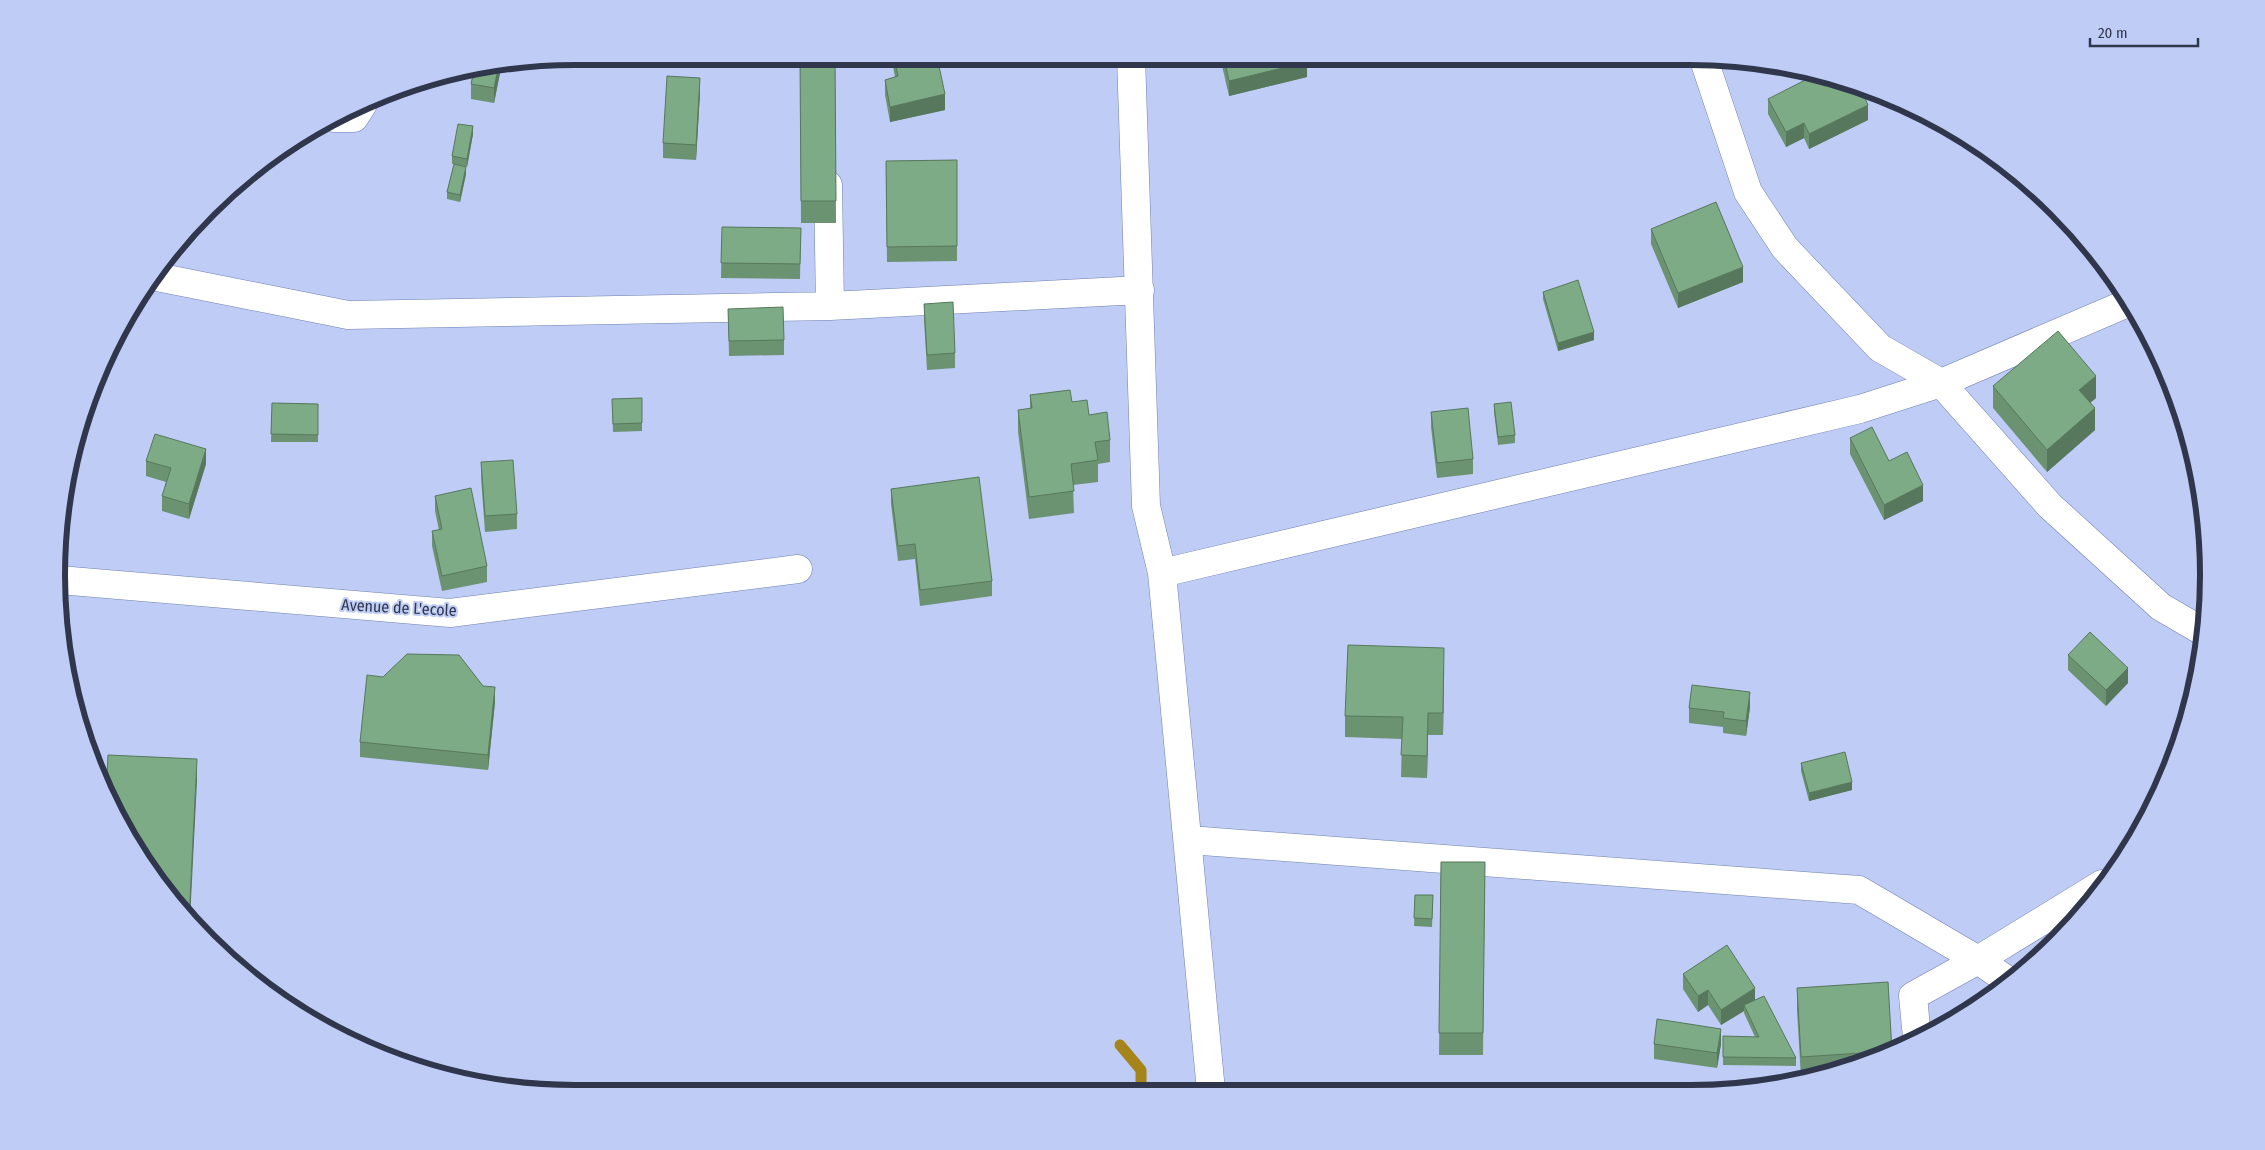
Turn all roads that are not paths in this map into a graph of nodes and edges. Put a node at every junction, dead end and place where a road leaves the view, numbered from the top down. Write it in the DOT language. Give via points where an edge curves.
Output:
graph roads {
  1 [pos="1131,65"];
  2 [pos="1706,65"];
  3 [pos="828,156"];
  4 [pos="161,278"];
  5 [pos="1140,290"];
  6 [pos="2122,305"];
  7 [pos="830,306"];
  8 [pos="1941,383"];
  9 [pos="798,569"];
  10 [pos="1162,573"];
  11 [pos="65,581"];
  12 [pos="2197,628"];
  13 [pos="1189,840"];
  14 [pos="2089,892"];
  15 [pos="1978,960"];
  16 [pos="2003,977"];
  17 [pos="1916,1032"];
  18 [pos="1210,1085"];
  1 -- 5 [label="street"];
  2 -- 8 [label="street" via="1748,192 1785,248 1880,348"];
  3 -- 7 [label="street"];
  4 -- 7 [label="street" via="348,315"];
  5 -- 7 [label="street"];
  5 -- 10 [label="street" via="1146,506"];
  6 -- 8 [label="street"];
  8 -- 10 [label="street" via="1860,410"];
  8 -- 12 [label="street" via="2050,506 2161,607"];
  9 -- 11 [label="street, Avenue de L'ecole" via="450,613"];
  10 -- 13 [label="street"];
  13 -- 15 [label="street" via="1859,890"];
  13 -- 18 [label="street"];
  14 -- 15 [label="street"];
  15 -- 16 [label="street"];
  15 -- 17 [label="street" via="1913,996"];
}
